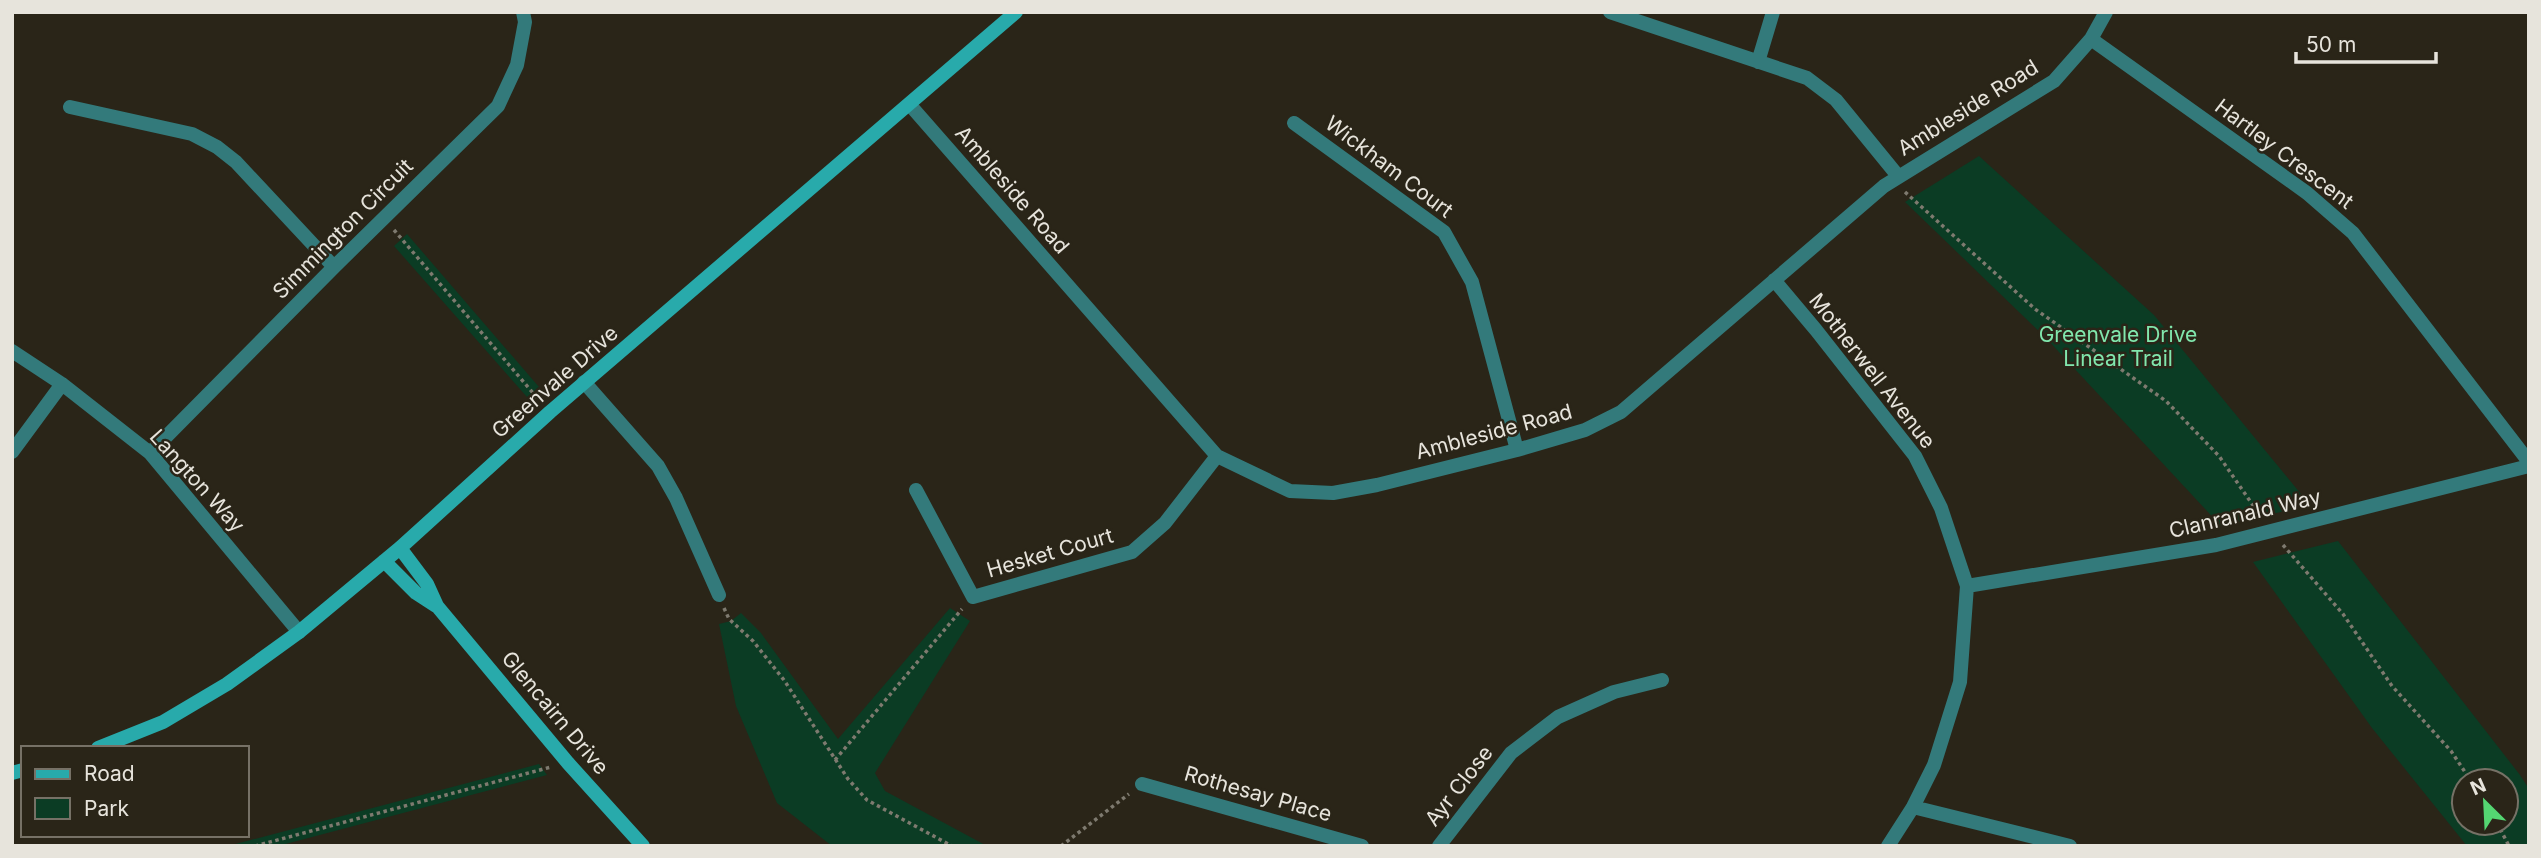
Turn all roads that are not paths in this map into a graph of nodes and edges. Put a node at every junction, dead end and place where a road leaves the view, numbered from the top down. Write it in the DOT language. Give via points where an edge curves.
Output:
graph roads {
  1 [pos="523,12"];
  2 [pos="1016,12"];
  3 [pos="1610,12"];
  4 [pos="1773,12"];
  5 [pos="2106,12"];
  6 [pos="2091,39"];
  7 [pos="1758,62"];
  8 [pos="910,105"];
  9 [pos="70,107"];
  10 [pos="1294,123"];
  11 [pos="1900,182"];
  12 [pos="334,267"];
  13 [pos="1774,280"];
  14 [pos="12,351"];
  15 [pos="584,382"];
  16 [pos="62,384"];
  17 [pos="1517,450"];
  18 [pos="12,452"];
  19 [pos="150,453"];
  20 [pos="1217,456"];
  21 [pos="2529,464"];
  22 [pos="916,490"];
  23 [pos="400,548"];
  24 [pos="384,561"];
  25 [pos="1967,586"];
  26 [pos="719,595"];
  27 [pos="437,607"];
  28 [pos="299,632"];
  29 [pos="1662,680"];
  30 [pos="103,746"];
  31 [pos="1143,784"];
  32 [pos="1913,807"];
  33 [pos="643,846"];
  34 [pos="1362,846"];
  35 [pos="1439,846"];
  36 [pos="1888,846"];
  37 [pos="2070,846"];
  1 -- 12 [label="street, Simmington Circuit" via="517,65 498,106"];
  2 -- 8 [label="street, Greenvale Drive"];
  3 -- 7 [label="street"];
  4 -- 7 [label="street"];
  5 -- 6 [label="street, Ambleside Road"];
  6 -- 11 [label="street, Ambleside Road" via="2054,81"];
  6 -- 21 [label="street, Hartley Crescent" via="2307,193 2353,233"];
  7 -- 11 [label="street" via="1807,78 1836,100"];
  8 -- 15 [label="street, Greenvale Drive"];
  8 -- 20 [label="street, Ambleside Road"];
  9 -- 12 [label="street" via="192,134 216,146"];
  10 -- 17 [label="street, Wickham Court" via="1444,232 1472,282"];
  11 -- 13 [label="street, Ambleside Road" via="1834,227"];
  12 -- 19 [label="street, Simmington Circuit"];
  13 -- 17 [label="street, Ambleside Road" via="1622,412 1585,430"];
  13 -- 25 [label="street, Motherwell Avenue" via="1915,456 1941,508"];
  14 -- 16 [label="street, Langton Way"];
  15 -- 23 [label="street, Greenvale Drive"];
  15 -- 26 [label="street" via="658,466"];
  16 -- 18 [label="street"];
  16 -- 19 [label="street, Langton Way"];
  17 -- 20 [label="street, Ambleside Road" via="1333,493 1290,491"];
  19 -- 28 [label="street, Langton Way"];
  20 -- 22 [label="street, Hesket Court" via="1165,523 1132,552 972,597"];
  21 -- 25 [label="street, Clanranald Way" via="2216,545"];
  23 -- 24 [label="street, Greenvale Drive"];
  23 -- 27 [label="street, Glencairn Drive" via="427,584"];
  24 -- 27 [label="street, Glencairn Drive"];
  24 -- 28 [label="street, Greenvale Drive"];
  25 -- 32 [label="street, Motherwell Avenue" via="1960,682 1934,765"];
  27 -- 33 [label="street, Glencairn Drive"];
  28 -- 30 [label="street, Greenvale Drive" via="227,684 163,722"];
  29 -- 35 [label="street, Ayr Close" via="1614,692 1558,717 1511,753"];
  31 -- 34 [label="street, Rothesay Place"];
  32 -- 36 [label="street, Motherwell Avenue"];
  32 -- 37 [label="street"];
}
